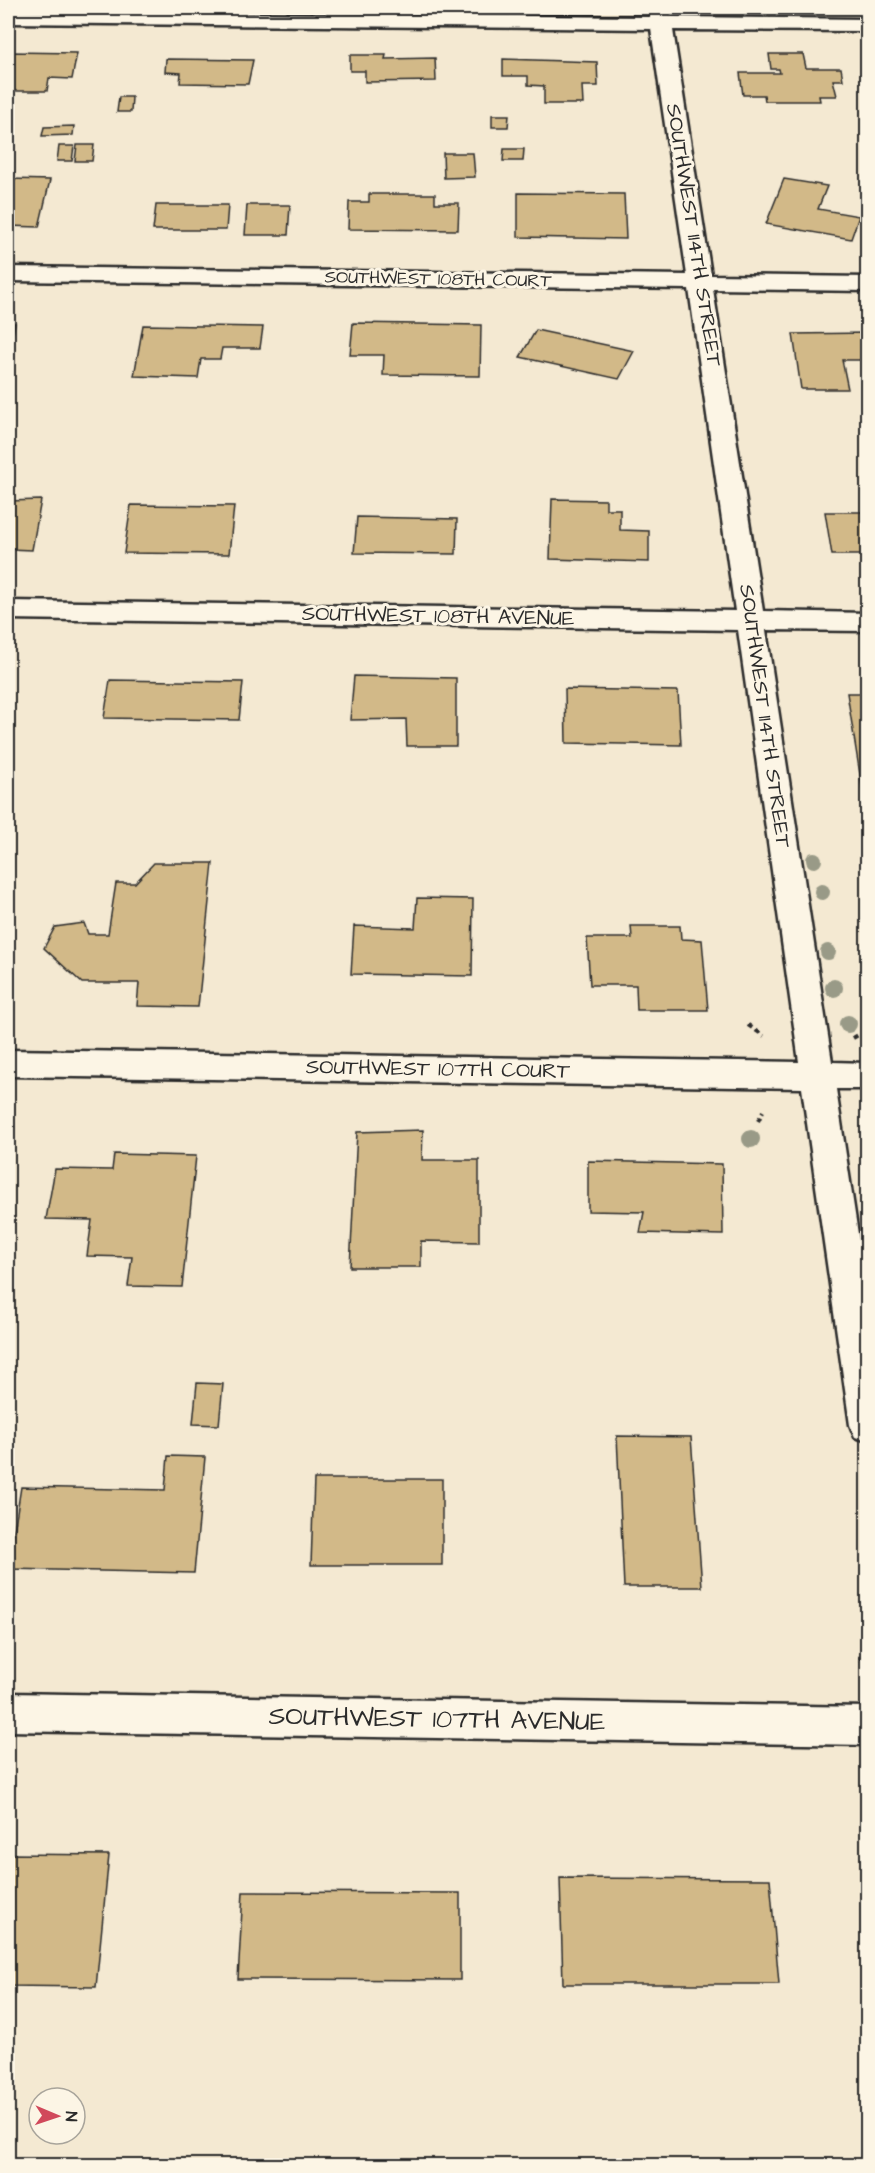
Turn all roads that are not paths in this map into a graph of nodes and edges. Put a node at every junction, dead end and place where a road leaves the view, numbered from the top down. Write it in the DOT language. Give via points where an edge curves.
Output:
graph roads {
  1 [pos="228,14"];
  2 [pos="660,16"];
  3 [pos="8,17"];
  4 [pos="867,25"];
  5 [pos="8,274"];
  6 [pos="701,282"];
  7 [pos="867,284"];
  8 [pos="8,610"];
  9 [pos="751,620"];
  10 [pos="867,622"];
  11 [pos="8,1063"];
  12 [pos="817,1075"];
  13 [pos="867,1076"];
  14 [pos="867,1425"];
  15 [pos="8,1712"];
  16 [pos="867,1726"];
  1 -- 2 [label="street"];
  1 -- 3 [label="street"];
  2 -- 4 [label="street"];
  2 -- 6 [label="street, SOUTHWEST 114TH STREET"];
  5 -- 6 [label="street, SOUTHWEST 108TH COURT"];
  6 -- 7 [label="street, SOUTHWEST 108TH COURT"];
  6 -- 9 [label="street, SOUTHWEST 114TH STREET"];
  8 -- 9 [label="street, SOUTHWEST 108TH AVENUE"];
  9 -- 10 [label="street, SOUTHWEST 108TH AVENUE"];
  9 -- 12 [label="street, SOUTHWEST 114TH STREET"];
  11 -- 12 [label="street, SOUTHWEST 107TH COURT"];
  12 -- 13 [label="street, SOUTHWEST 107TH COURT"];
  12 -- 14 [label="street, SOUTHWEST 114TH STREET"];
  15 -- 16 [label="street, SOUTHWEST 107TH AVENUE"];
}
